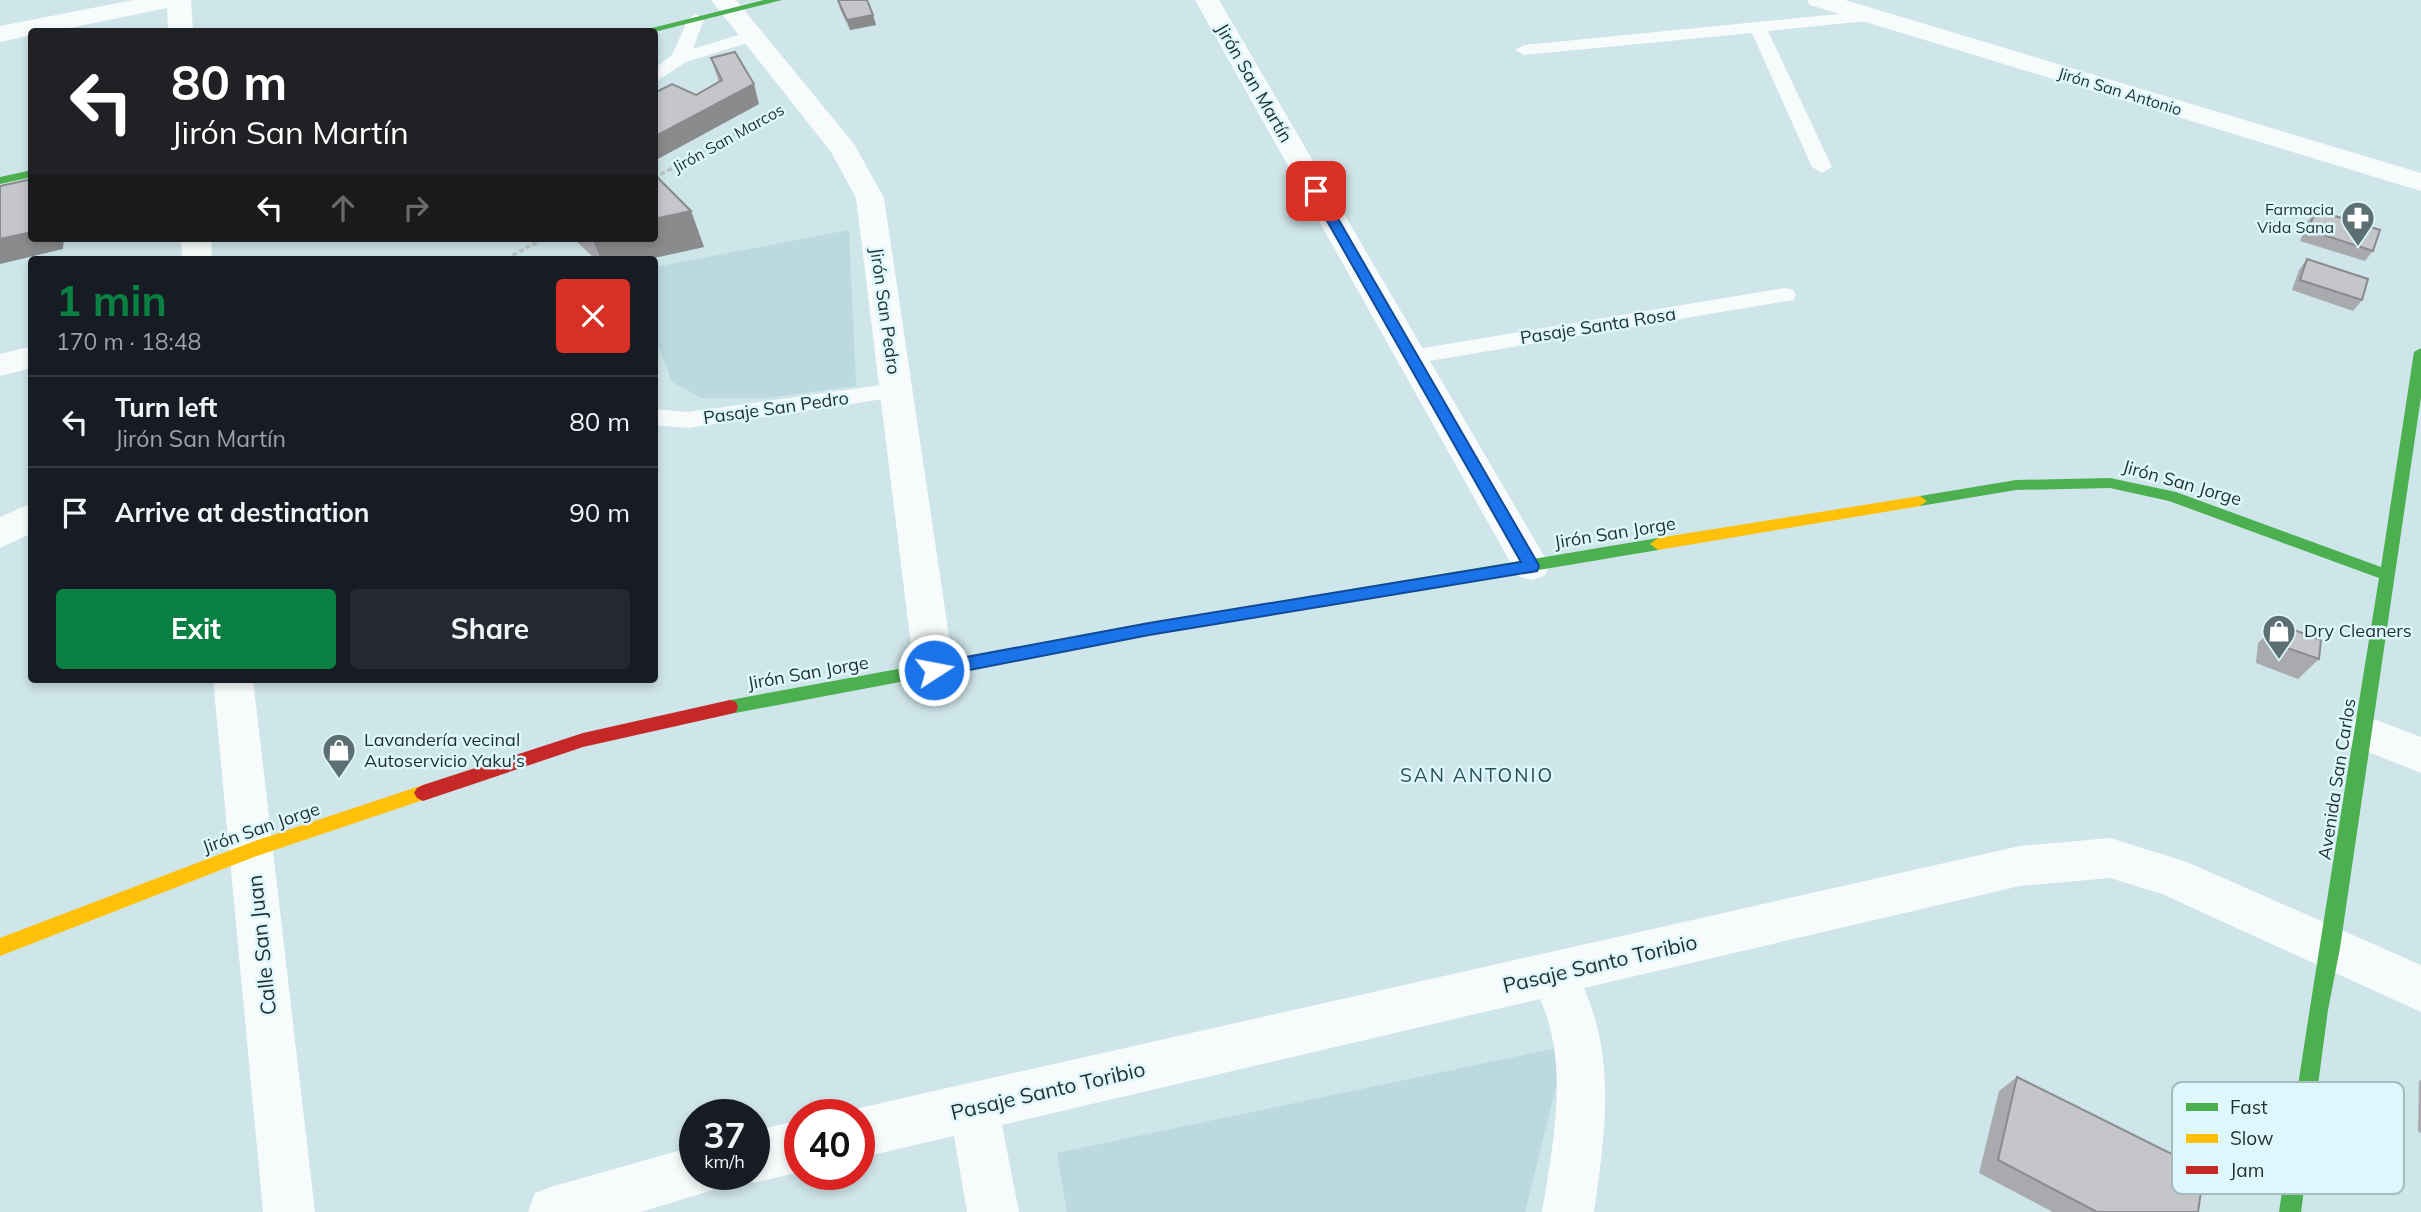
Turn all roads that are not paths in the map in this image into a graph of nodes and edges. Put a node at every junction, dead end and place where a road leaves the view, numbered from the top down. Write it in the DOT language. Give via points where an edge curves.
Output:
graph roads {
  1 [pos="170,0"];
  2 [pos="179,0"];
  3 [pos="777,0"];
  4 [pos="1207,0"];
  5 [pos="1819,0"];
  6 [pos="1904,4"];
  7 [pos="727,5"];
  8 [pos="1870,16"];
  9 [pos="696,19"];
  10 [pos="1758,27"];
  11 [pos="28,28"];
  12 [pos="30,28"];
  13 [pos="181,28"];
  14 [pos="658,28"];
  15 [pos="0,34"];
  16 [pos="751,36"];
  17 [pos="1524,50"];
  18 [pos="680,58"];
  19 [pos="658,75"];
  20 [pos="1822,167"];
  21 [pos="28,174"];
  22 [pos="0,181"];
  23 [pos="2421,182"];
  24 [pos="1785,295"];
  25 [pos="2421,352"];
  26 [pos="1411,357"];
  27 [pos="28,358"];
  28 [pos="0,365"];
  29 [pos="896,391"];
  30 [pos="658,417"];
  31 [pos="28,518"];
  32 [pos="0,534"];
  33 [pos="1531,566"];
  34 [pos="2387,575"];
  35 [pos="934,670"];
  36 [pos="233,683"];
  37 [pos="2363,732"];
  38 [pos="2421,755"];
  39 [pos="252,850"];
  40 [pos="0,947"];
  41 [pos="2330,948"];
  42 [pos="1553,975"];
  43 [pos="2421,989"];
  44 [pos="2308,1082"];
  45 [pos="974,1109"];
  46 [pos="875,1130"];
  47 [pos="679,1176"];
  48 [pos="2292,1194"];
  49 [pos="289,1212"];
  50 [pos="554,1212"];
  51 [pos="993,1212"];
  52 [pos="1567,1212"];
  53 [pos="2290,1212"];
  1 -- 12 [label="street"];
  2 -- 13 [label="street"];
  3 -- 7 [label="street"];
  4 -- 26 [label="street, Jirón San Martín"];
  5 -- 8 [label="street, Jirón San Antonio"];
  6 -- 8 [label="street"];
  7 -- 9 [label="street"];
  7 -- 16 [label="street, Jirón San Pedro"];
  8 -- 10 [label="lane"];
  8 -- 23 [label="street, Jirón San Antonio"];
  9 -- 14 [label="street"];
  9 -- 18 [label="lane"];
  10 -- 17 [label="lane"];
  10 -- 20 [label="lane"];
  11 -- 15 [label="street"];
  16 -- 18 [label="lane"];
  16 -- 29 [label="street, Jirón San Pedro" via="844,150 870,198"];
  18 -- 19 [label="lane"];
  21 -- 22 [label="street"];
  24 -- 26 [label="lane, Pasaje Santa Rosa"];
  25 -- 34 [label="street, Avenida San Carlos"];
  26 -- 33 [label="street, Jirón San Martín"];
  27 -- 28 [label="street"];
  29 -- 30 [label="lane, Pasaje San Pedro" via="688,420"];
  29 -- 35 [label="street, Jirón San Pedro"];
  31 -- 32 [label="street"];
  33 -- 34 [label="street, Jirón San Jorge" via="2017,485 2066,482 2110,483 2171,496"];
  33 -- 35 [label="street, Jirón San Jorge"];
  34 -- 37 [label="street, Avenida San Carlos"];
  35 -- 39 [label="street, Jirón San Jorge" via="804,692 583,740"];
  36 -- 39 [label="street, Calle San Juan"];
  37 -- 38 [label="street"];
  37 -- 41 [label="street, Avenida San Carlos"];
  39 -- 40 [label="street, Jirón San Jorge"];
  39 -- 49 [label="street, Calle San Juan"];
  41 -- 42 [label="street, Pasaje Santo Toribio" via="2171,876 2110,858 2020,866"];
  41 -- 43 [label="street, Pasaje Santo Toribio"];
  41 -- 44 [label="street, Avenida San Carlos"];
  42 -- 45 [label="street, Pasaje Santo Toribio"];
  42 -- 52 [label="street" via="1574,1022 1580,1058 1577,1143"];
  45 -- 46 [label="street, Pasaje Santo Toribio"];
  45 -- 51 [label="street"];
  47 -- 50 [label="street"];
  48 -- 53 [label="street, Avenida San Carlos"];
}
